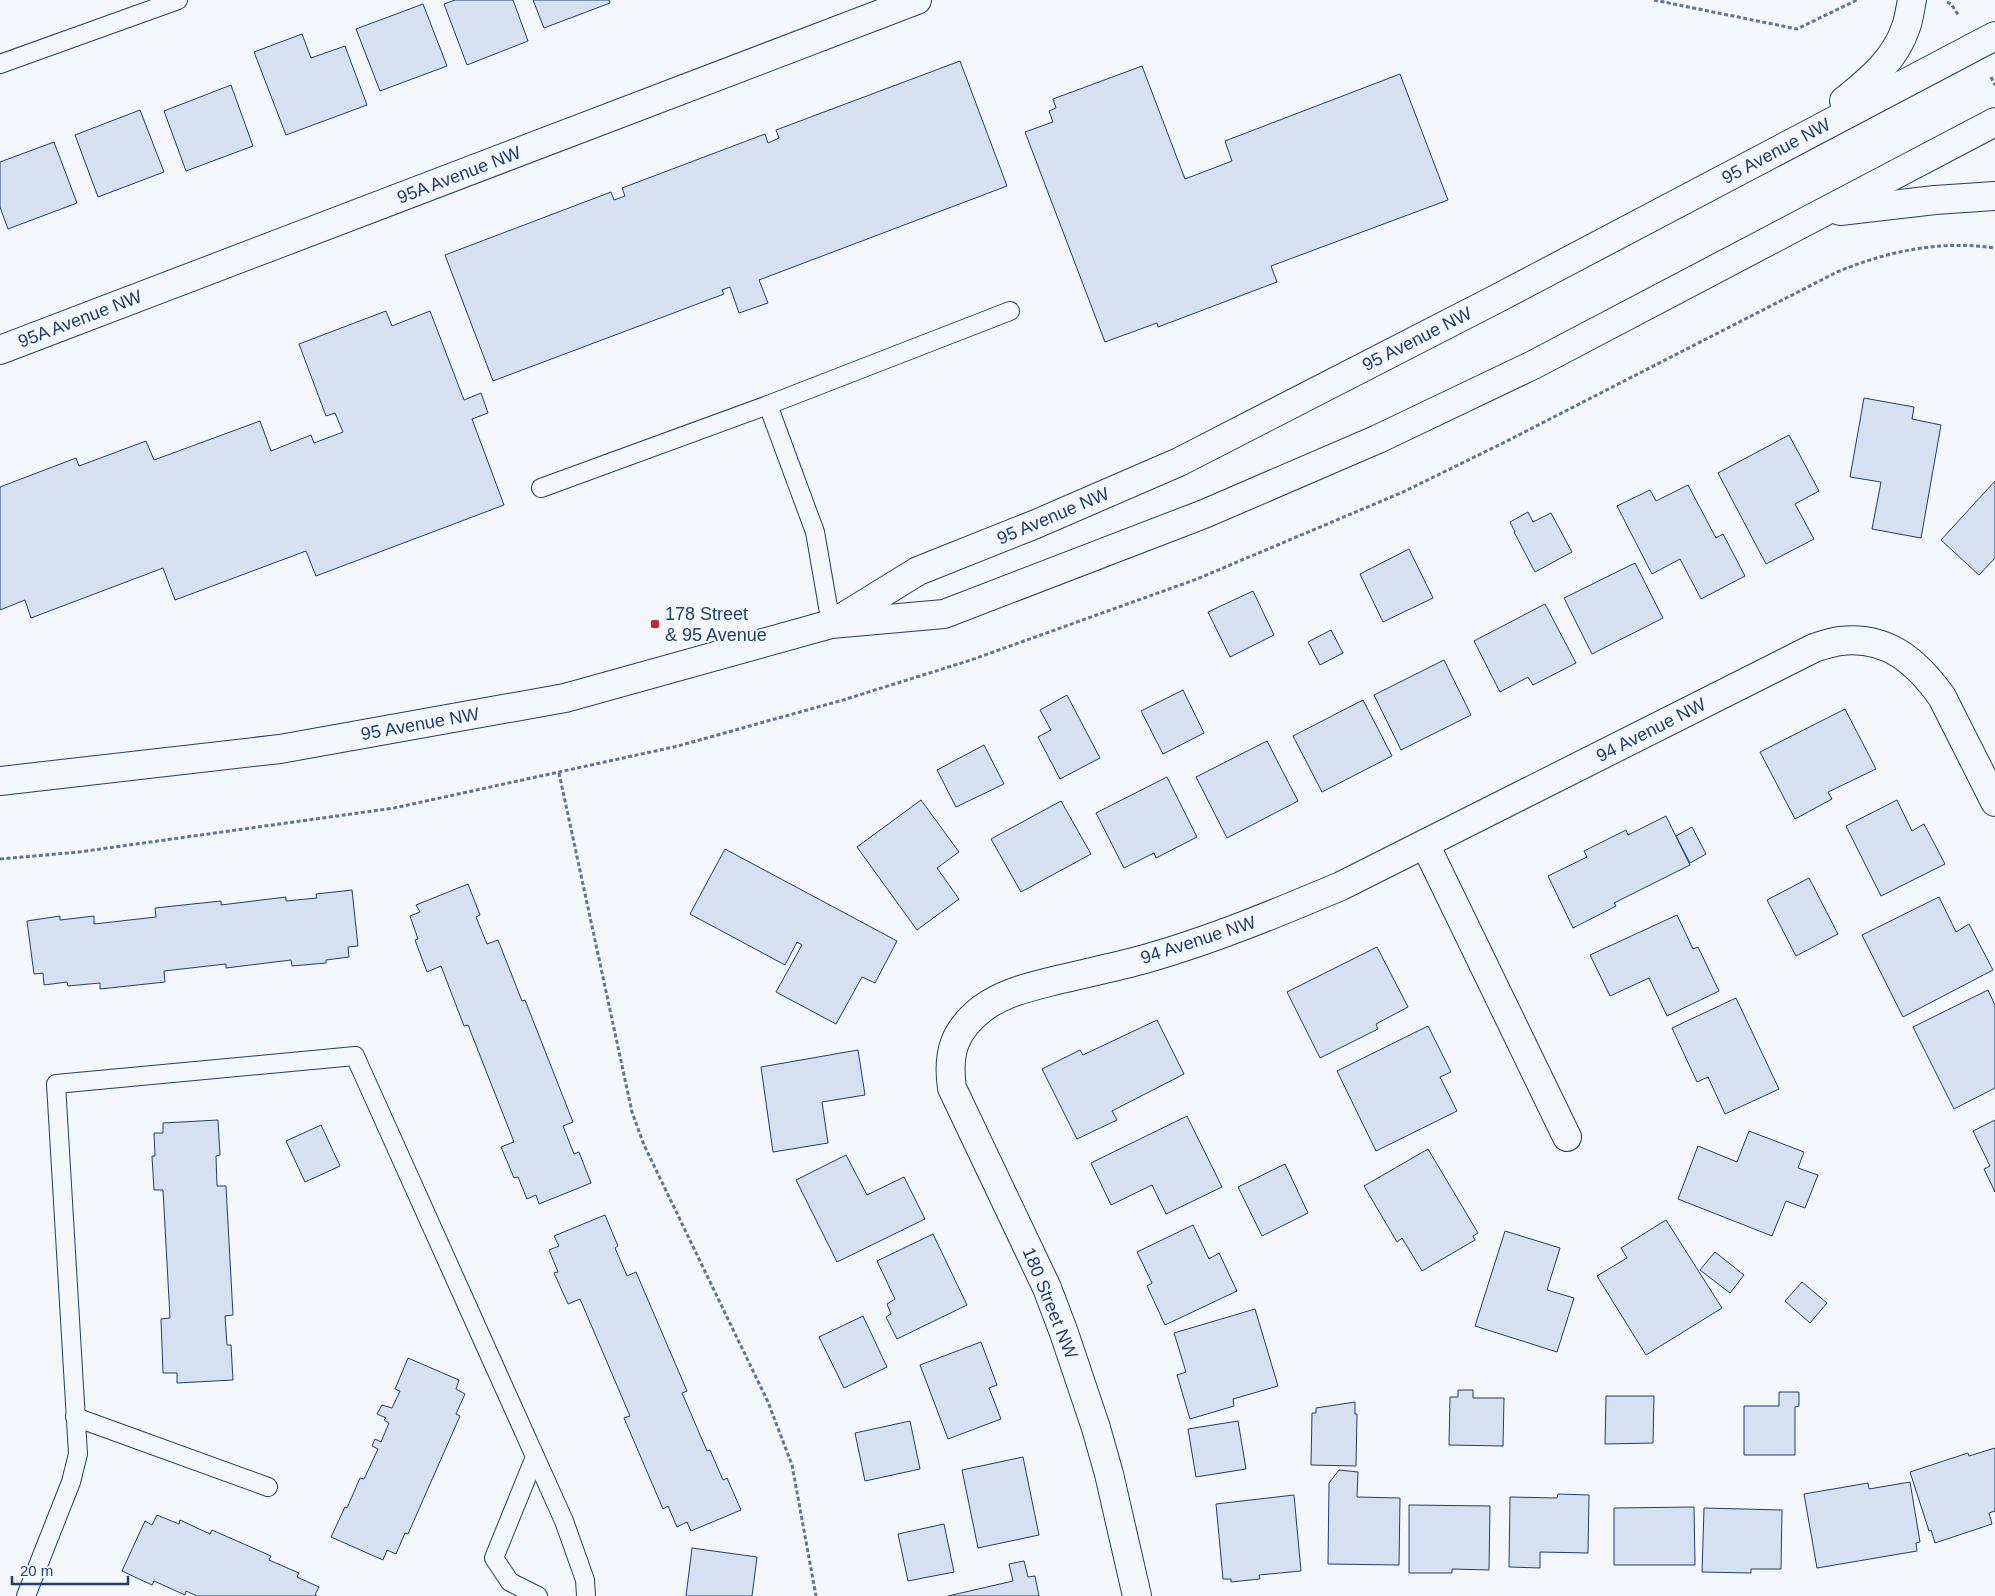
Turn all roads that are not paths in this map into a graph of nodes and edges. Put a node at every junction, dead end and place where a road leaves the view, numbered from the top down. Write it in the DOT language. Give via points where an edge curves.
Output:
graph roads {
  1 [pos="178,0"];
  2 [pos="917,0"];
  3 [pos="1912,0"];
  4 [pos="1995,36"];
  5 [pos="0,64"];
  6 [pos="1995,122"];
  7 [pos="1798,139"];
  8 [pos="1995,196"];
  9 [pos="1826,212"];
  10 [pos="1010,311"];
  11 [pos="0,350"];
  12 [pos="768,405"];
  13 [pos="541,488"];
  14 [pos="831,624"];
  15 [pos="0,781"];
  16 [pos="1995,802"];
  17 [pos="1425,844"];
  18 [pos="967,1022"];
  19 [pos="1568,1136"];
  20 [pos="75,1417"];
  21 [pos="535,1457"];
  22 [pos="268,1487"];
  23 [pos="26,1596"];
  24 [pos="538,1596"];
  25 [pos="586,1596"];
  26 [pos="1137,1596"];
  1 -- 5 [label="lane"];
  2 -- 11 [label="street, 95A Avenue NW"];
  3 -- 7 [label="street" via="1906,27 1878,73"];
  4 -- 7 [label="street, 95 Avenue NW"];
  6 -- 9 [label="street, 95 Avenue NW"];
  7 -- 14 [label="street, 95 Avenue NW" via="1179,462 918,571"];
  8 -- 9 [label="street"];
  9 -- 14 [label="street, 95 Avenue NW" via="1533,365 1378,439 1204,514 944,614"];
  10 -- 12 [label="lane"];
  12 -- 13 [label="lane"];
  12 -- 14 [label="lane" via="815,532"];
  14 -- 15 [label="street, 95 Avenue NW" via="565,698 280,749"];
  16 -- 17 [label="street, 94 Avenue NW" via="1931,681 1903,655 1883,644 1839,641 1814,648"];
  17 -- 18 [label="street, 94 Avenue NW" via="1341,886 1216,936 1146,958 1011,992 983,1008"];
  17 -- 19 [label="street"];
  18 -- 26 [label="street, 180 Street NW" via="949,1061 952,1088 1047,1288 1064,1332 1104,1456"];
  20 -- 21 [label="lane" via="56,1084 355,1056"];
  20 -- 22 [label="lane"];
  20 -- 23 [label="lane" via="78,1454 71,1482"];
  21 -- 24 [label="lane" via="494,1558 510,1582"];
  21 -- 25 [label="lane" via="564,1521 585,1580"];
}
